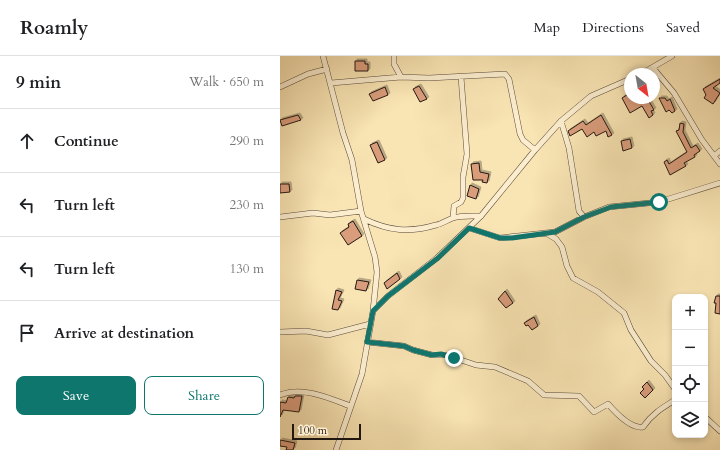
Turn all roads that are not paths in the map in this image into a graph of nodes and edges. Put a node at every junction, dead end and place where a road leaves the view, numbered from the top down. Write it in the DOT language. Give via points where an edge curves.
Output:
graph roads {
  1 [pos="323,56"];
  2 [pos="394,56"];
  3 [pos="672,56"];
  4 [pos="653,68"];
  5 [pos="327,69"];
  6 [pos="660,76"];
  7 [pos="401,77"];
  8 [pos="461,77"];
  9 [pos="624,82"];
  10 [pos="331,83"];
  11 [pos="280,87"];
  12 [pos="561,122"];
  13 [pos="535,150"];
  14 [pos="720,151"];
  15 [pos="714,156"];
  16 [pos="720,164"];
  17 [pos="720,183"];
  18 [pos="361,211"];
  19 [pos="481,216"];
  20 [pos="280,217"];
  21 [pos="584,217"];
  22 [pos="453,218"];
  23 [pos="364,219"];
  24 [pos="469,228"];
  25 [pos="546,233"];
  26 [pos="373,311"];
  27 [pos="370,324"];
  28 [pos="280,332"];
  29 [pos="367,342"];
  30 [pos="672,385"];
  31 [pos="280,395"];
  32 [pos="672,402"];
  33 [pos="350,406"];
  34 [pos="708,420"];
  35 [pos="720,431"];
  36 [pos="336,450"];
  1 -- 5 [label="street"];
  2 -- 7 [label="street" via="394,64"];
  3 -- 4 [label="street"];
  5 -- 10 [label="street"];
  5 -- 11 [label="street" via="308,74"];
  6 -- 15 [label="street" via="674,93"];
  7 -- 8 [label="street"];
  7 -- 10 [label="street"];
  8 -- 13 [label="street" via="507,75 520,134"];
  8 -- 22 [label="street" via="467,154 463,198 454,206"];
  9 -- 12 [label="street" via="591,96"];
  10 -- 18 [label="street" via="352,160"];
  12 -- 13 [label="street"];
  12 -- 21 [label="street" via="569,148 579,210"];
  13 -- 19 [label="street"];
  14 -- 15 [label="street"];
  15 -- 16 [label="street"];
  17 -- 21 [label="street" via="659,202 611,207"];
  18 -- 20 [label="street"];
  18 -- 23 [label="street"];
  19 -- 22 [label="street"];
  19 -- 24 [label="street"];
  21 -- 25 [label="street" via="560,230"];
  22 -- 23 [label="street" via="434,226 393,230"];
  23 -- 26 [label="street" via="377,264"];
  24 -- 25 [label="street" via="500,238"];
  24 -- 26 [label="street" via="438,258 388,296"];
  25 -- 30 [label="street" via="556,239 562,247 573,278 598,292 624,313 631,330 651,361"];
  26 -- 27 [label="street"];
  27 -- 28 [label="street" via="328,335 306,331"];
  27 -- 29 [label="street"];
  29 -- 32 [label="street" via="404,346 432,355 446,355 478,366 495,367 532,383 544,395 579,396 594,412 608,404 626,420 639,427 643,427 651,416"];
  29 -- 33 [label="street" via="362,374"];
  31 -- 33 [label="street" via="288,392 318,394"];
  33 -- 36 [label="street"];
  34 -- 35 [label="street"];
}
